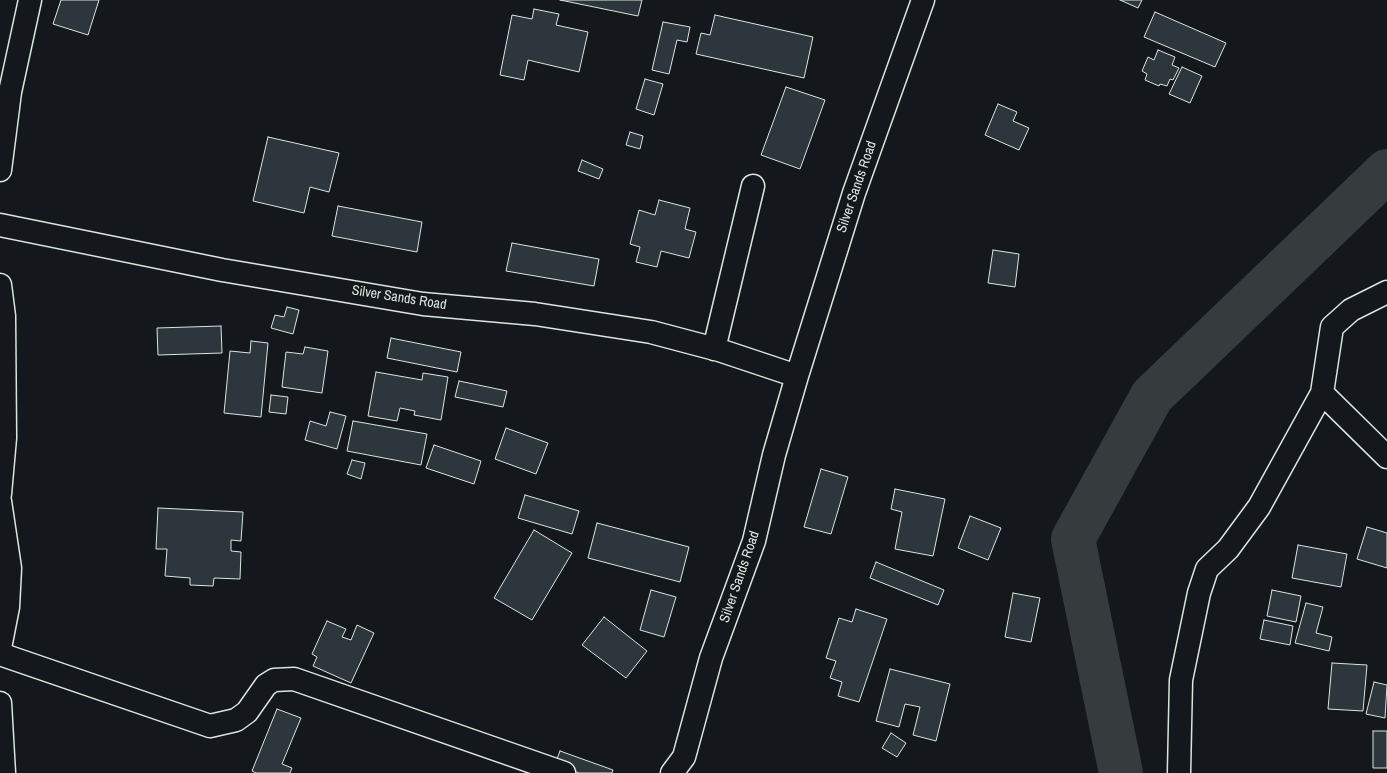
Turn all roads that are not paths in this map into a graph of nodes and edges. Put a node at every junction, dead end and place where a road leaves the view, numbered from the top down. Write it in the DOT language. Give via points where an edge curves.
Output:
graph roads {
  1 [pos="30,0"];
  2 [pos="922,0"];
  3 [pos="5,97"];
  4 [pos="0,170"];
  5 [pos="752,186"];
  6 [pos="0,225"];
  7 [pos="0,285"];
  8 [pos="1387,292"];
  9 [pos="714,349"];
  10 [pos="796,376"];
  11 [pos="1322,393"];
  12 [pos="1387,457"];
  13 [pos="0,494"];
  14 [pos="0,501"];
  15 [pos="0,648"];
  16 [pos="0,654"];
  17 [pos="0,702"];
  18 [pos="4,773"];
  19 [pos="564,773"];
  20 [pos="672,773"];
  21 [pos="1179,773"];
  1 -- 3 [label="street"];
  2 -- 10 [label="street, Silver Sands Road" via="854,193"];
  3 -- 4 [label="street"];
  5 -- 9 [label="street"];
  6 -- 9 [label="street, Silver Sands Road" via="222,270 423,304 535,314 651,332"];
  7 -- 13 [label="street" via="4,316 5,438"];
  8 -- 11 [label="street" via="1351,310 1332,327"];
  9 -- 10 [label="street, Silver Sands Road"];
  10 -- 20 [label="street, Silver Sands Road" via="754,541 711,658 684,757"];
  11 -- 12 [label="street"];
  11 -- 21 [label="street" via="1259,508 1228,549 1208,569 1199,593 1181,680"];
  14 -- 15 [label="street" via="10,568 8,607"];
  16 -- 19 [label="street" via="210,726 236,720 274,680 294,679"];
  17 -- 18 [label="street"];
}
